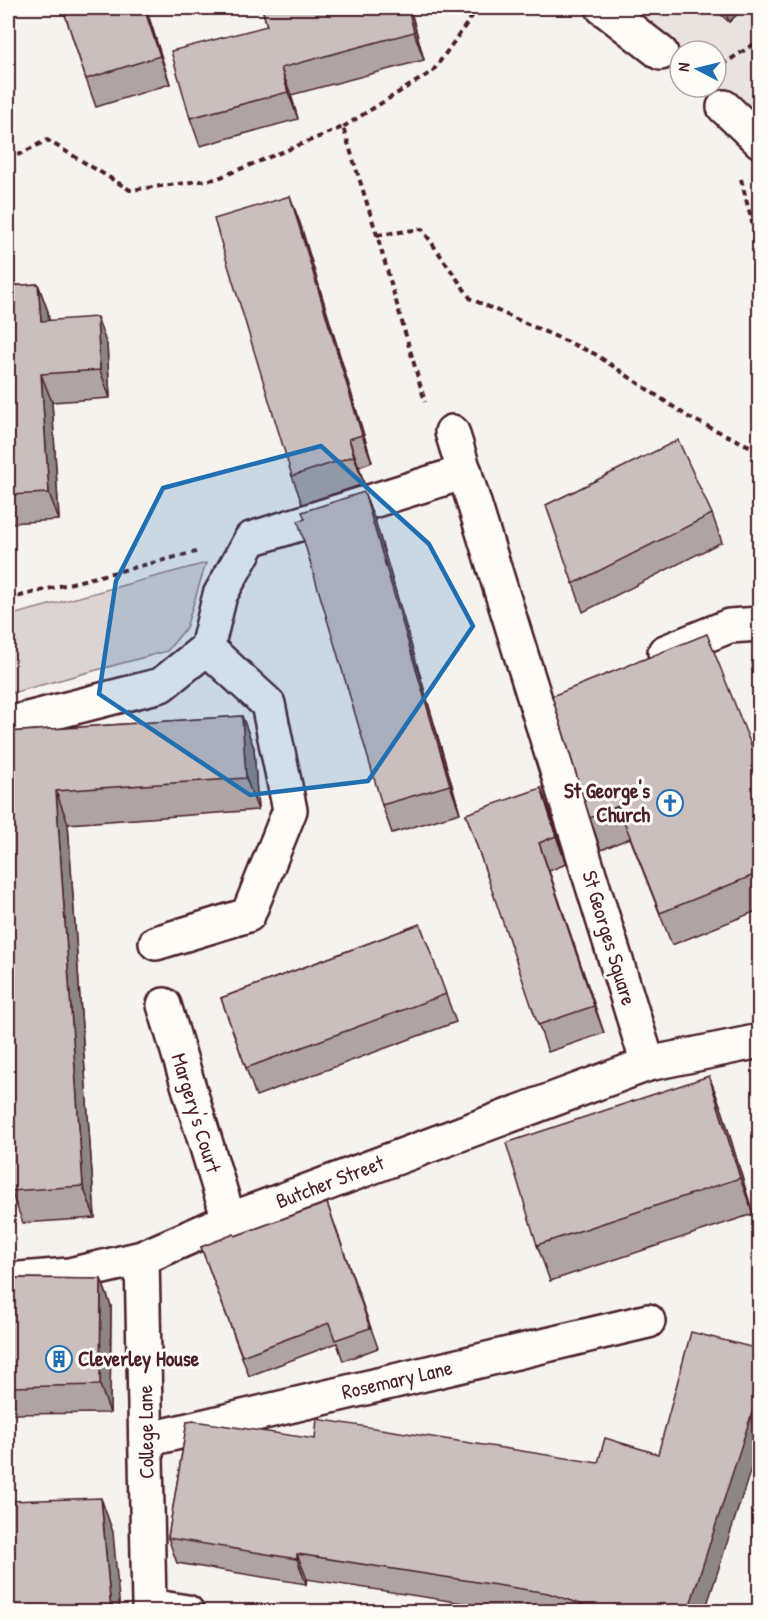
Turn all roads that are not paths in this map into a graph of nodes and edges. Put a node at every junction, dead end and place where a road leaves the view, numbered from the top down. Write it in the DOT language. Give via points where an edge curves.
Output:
graph roads {
  1 [pos="603,8"];
  2 [pos="661,53"];
  3 [pos="724,106"];
  4 [pos="759,141"];
  5 [pos="452,432"];
  6 [pos="465,472"];
  7 [pos="759,624"];
  8 [pos="207,648"];
  9 [pos="643,660"];
  10 [pos="568,690"];
  11 [pos="536,703"];
  12 [pos="8,724"];
  13 [pos="156,943"];
  14 [pos="164,1005"];
  15 [pos="759,1041"];
  16 [pos="648,1064"];
  17 [pos="229,1220"];
  18 [pos="142,1258"];
  19 [pos="8,1280"];
  20 [pos="648,1321"];
  21 [pos="146,1440"];
  22 [pos="187,1611"];
  1 -- 2 [label="street"];
  3 -- 4 [label="street"];
  5 -- 6 [label="street, St Georges Square"];
  6 -- 8 [label="street" via="251,539 220,595"];
  6 -- 11 [label="street, St Georges Square"];
  7 -- 9 [label="street" via="729,626"];
  8 -- 12 [label="street" via="161,685"];
  8 -- 13 [label="street" via="268,704 290,810 248,915"];
  10 -- 11 [label="street"];
  11 -- 16 [label="street, St Georges Square"];
  14 -- 17 [label="street, Margery's Court"];
  15 -- 16 [label="street"];
  16 -- 17 [label="street, Butcher Street"];
  17 -- 18 [label="street, Butcher Street"];
  18 -- 19 [label="street, Butcher Street" via="69,1275"];
  18 -- 21 [label="street, College Lane"];
  20 -- 21 [label="street, Rosemary Lane"];
  21 -- 22 [label="street, College Lane" via="149,1606"];
}
